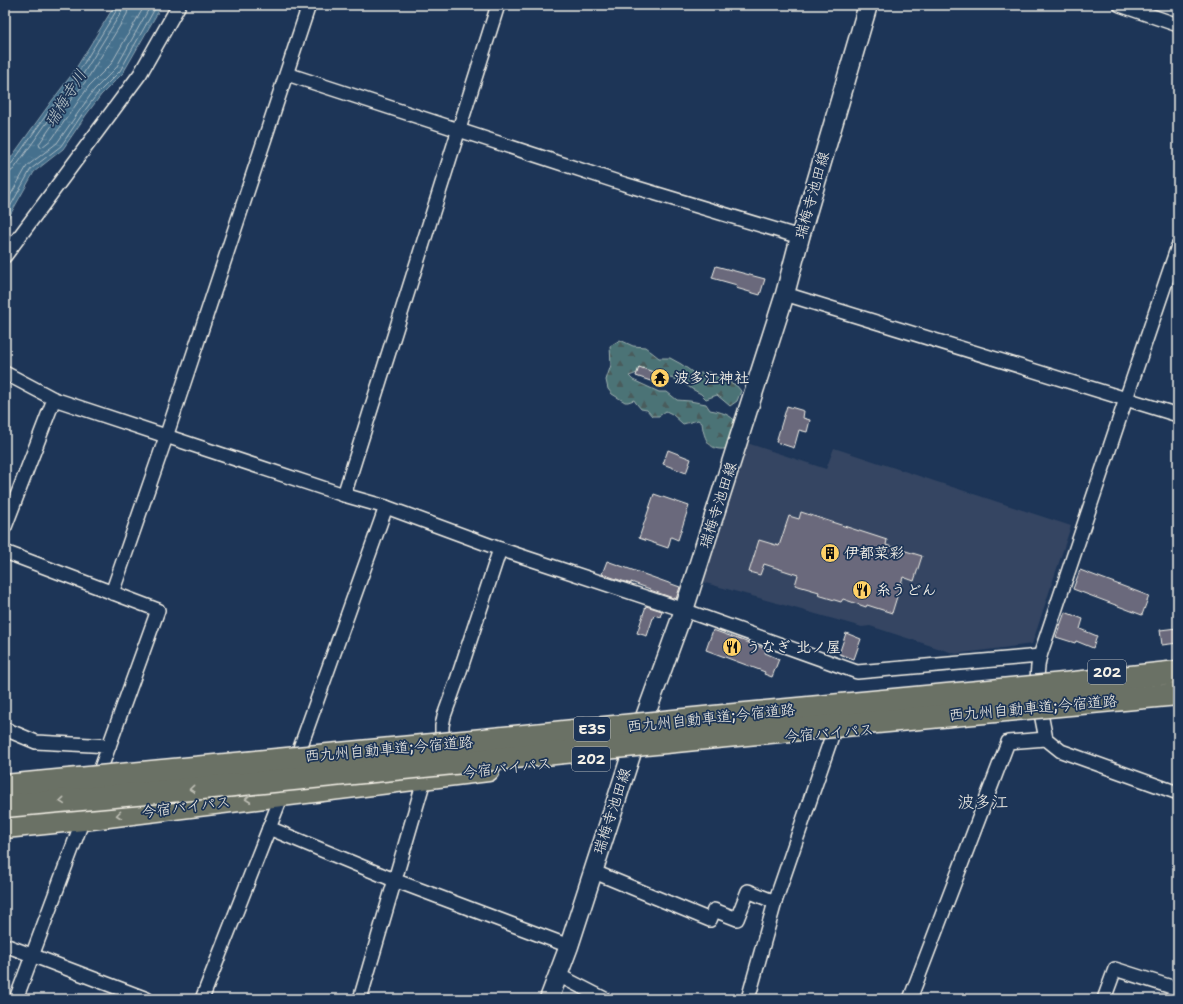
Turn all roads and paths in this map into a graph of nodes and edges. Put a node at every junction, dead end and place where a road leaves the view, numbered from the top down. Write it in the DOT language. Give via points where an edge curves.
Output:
graph roads {
  1 [pos="179,5"];
  2 [pos="309,5"];
  3 [pos="498,5"];
  4 [pos="868,5"];
  5 [pos="1120,5"];
  6 [pos="1178,26"];
  7 [pos="287,74"];
  8 [pos="458,130"];
  9 [pos="800,237"];
  10 [pos="1178,246"];
  11 [pos="5,256"];
  12 [pos="785,294"];
  13 [pos="5,373"];
  14 [pos="54,399"];
  15 [pos="1126,399"];
  16 [pos="1178,414"];
  17 [pos="166,437"];
  18 [pos="344,495"];
  19 [pos="386,508"];
  20 [pos="5,527"];
  21 [pos="500,549"];
  22 [pos="5,552"];
  23 [pos="112,593"];
  24 [pos="684,610"];
  25 [pos="1040,656"];
  26 [pos="1178,668"];
  27 [pos="1178,672"];
  28 [pos="1037,677"];
  29 [pos="1178,694"];
  30 [pos="1178,704"];
  31 [pos="1041,713"];
  32 [pos="644,717"];
  33 [pos="5,729"];
  34 [pos="833,733"];
  35 [pos="442,738"];
  36 [pos="1046,739"];
  37 [pos="109,746"];
  38 [pos="299,752"];
  39 [pos="631,755"];
  40 [pos="100,770"];
  41 [pos="425,777"];
  42 [pos="5,779"];
  43 [pos="5,786"];
  44 [pos="1178,793"];
  45 [pos="282,795"];
  46 [pos="5,806"];
  47 [pos="83,819"];
  48 [pos="5,827"];
  49 [pos="269,828"];
  50 [pos="592,871"];
  51 [pos="394,880"];
  52 [pos="775,902"];
  53 [pos="5,945"];
  54 [pos="569,946"];
  55 [pos="33,956"];
  56 [pos="558,975"];
  57 [pos="1178,989"];
  58 [pos="16,999"];
  59 [pos="147,999"];
  60 [pos="202,999"];
  61 [pos="360,999"];
  62 [pos="549,999"];
  63 [pos="605,999"];
  64 [pos="748,999"];
  65 [pos="910,999"];
  66 [pos="1104,999"];
  1 -- 11 [label="street" via="140,74"];
  2 -- 7 [label="street"];
  3 -- 8 [label="street"];
  4 -- 9 [label="main road, 瑞梅寺池田線"];
  5 -- 6 [label="street"];
  7 -- 8 [label="street"];
  7 -- 17 [label="street"];
  8 -- 9 [label="street"];
  8 -- 18 [label="street"];
  9 -- 12 [label="main road, 瑞梅寺池田線"];
  10 -- 15 [label="street"];
  12 -- 15 [label="street"];
  12 -- 24 [label="main road, 瑞梅寺池田線"];
  13 -- 14 [label="street"];
  14 -- 17 [label="street"];
  14 -- 20 [label="street"];
  15 -- 16 [label="street"];
  15 -- 25 [label="street"];
  17 -- 18 [label="street"];
  17 -- 23 [label="street"];
  18 -- 19 [label="street"];
  19 -- 21 [label="street"];
  19 -- 38 [label="street"];
  21 -- 24 [label="street"];
  21 -- 35 [label="street" via="444,716"];
  22 -- 23 [label="street"];
  23 -- 37 [label="street" via="158,610"];
  24 -- 25 [label="street" via="857,672"];
  24 -- 32 [label="main road, 瑞梅寺池田線"];
  25 -- 28 [label="street"];
  26 -- 28 [label="highway, 202"];
  27 -- 43 [label="highway, 西九州自動車道;今宿道路 / E35, bridge"];
  28 -- 31 [label="street"];
  28 -- 32 [label="highway, 202"];
  29 -- 46 [label="highway, 西九州自動車道;今宿道路 / E35, one-way, bridge"];
  30 -- 31 [label="highway, 今宿バイパス / 202"];
  31 -- 34 [label="highway, 今宿バイパス / 202"];
  31 -- 36 [label="street"];
  32 -- 35 [label="highway, 202"];
  32 -- 39 [label="main road, 瑞梅寺池田線"];
  33 -- 37 [label="street" via="36,742"];
  34 -- 39 [label="highway, 今宿バイパス / 202" via="741,741"];
  34 -- 52 [label="street"];
  35 -- 38 [label="highway, 202"];
  36 -- 44 [label="street" via="1061,751"];
  36 -- 65 [label="street" via="1008,742"];
  37 -- 40 [label="street"];
  38 -- 40 [label="highway, 202"];
  38 -- 45 [label="street"];
  39 -- 41 [label="highway, 今宿バイパス / 202"];
  39 -- 50 [label="main road, 瑞梅寺池田線"];
  40 -- 42 [label="highway, 202"];
  40 -- 47 [label="street"];
  41 -- 45 [label="highway, 今宿バイパス / 202"];
  41 -- 51 [label="street"];
  45 -- 47 [label="highway, 今宿バイパス / 202, one-way"];
  45 -- 49 [label="street"];
  47 -- 48 [label="highway, 今宿バイパス / 202"];
  47 -- 55 [label="street"];
  49 -- 51 [label="street"];
  49 -- 60 [label="street"];
  50 -- 52 [label="street" via="710,920 714,910 737,919 748,891"];
  50 -- 54 [label="main road, 瑞梅寺池田線"];
  51 -- 54 [label="street"];
  51 -- 61 [label="street"];
  52 -- 64 [label="street"];
  53 -- 55 [label="street"];
  54 -- 56 [label="main road, 瑞梅寺池田線"];
  55 -- 58 [label="street"];
  55 -- 59 [label="street"];
  56 -- 62 [label="main road, 瑞梅寺池田線"];
  56 -- 63 [label="street"];
  57 -- 66 [label="street" via="1115,969"];
}
